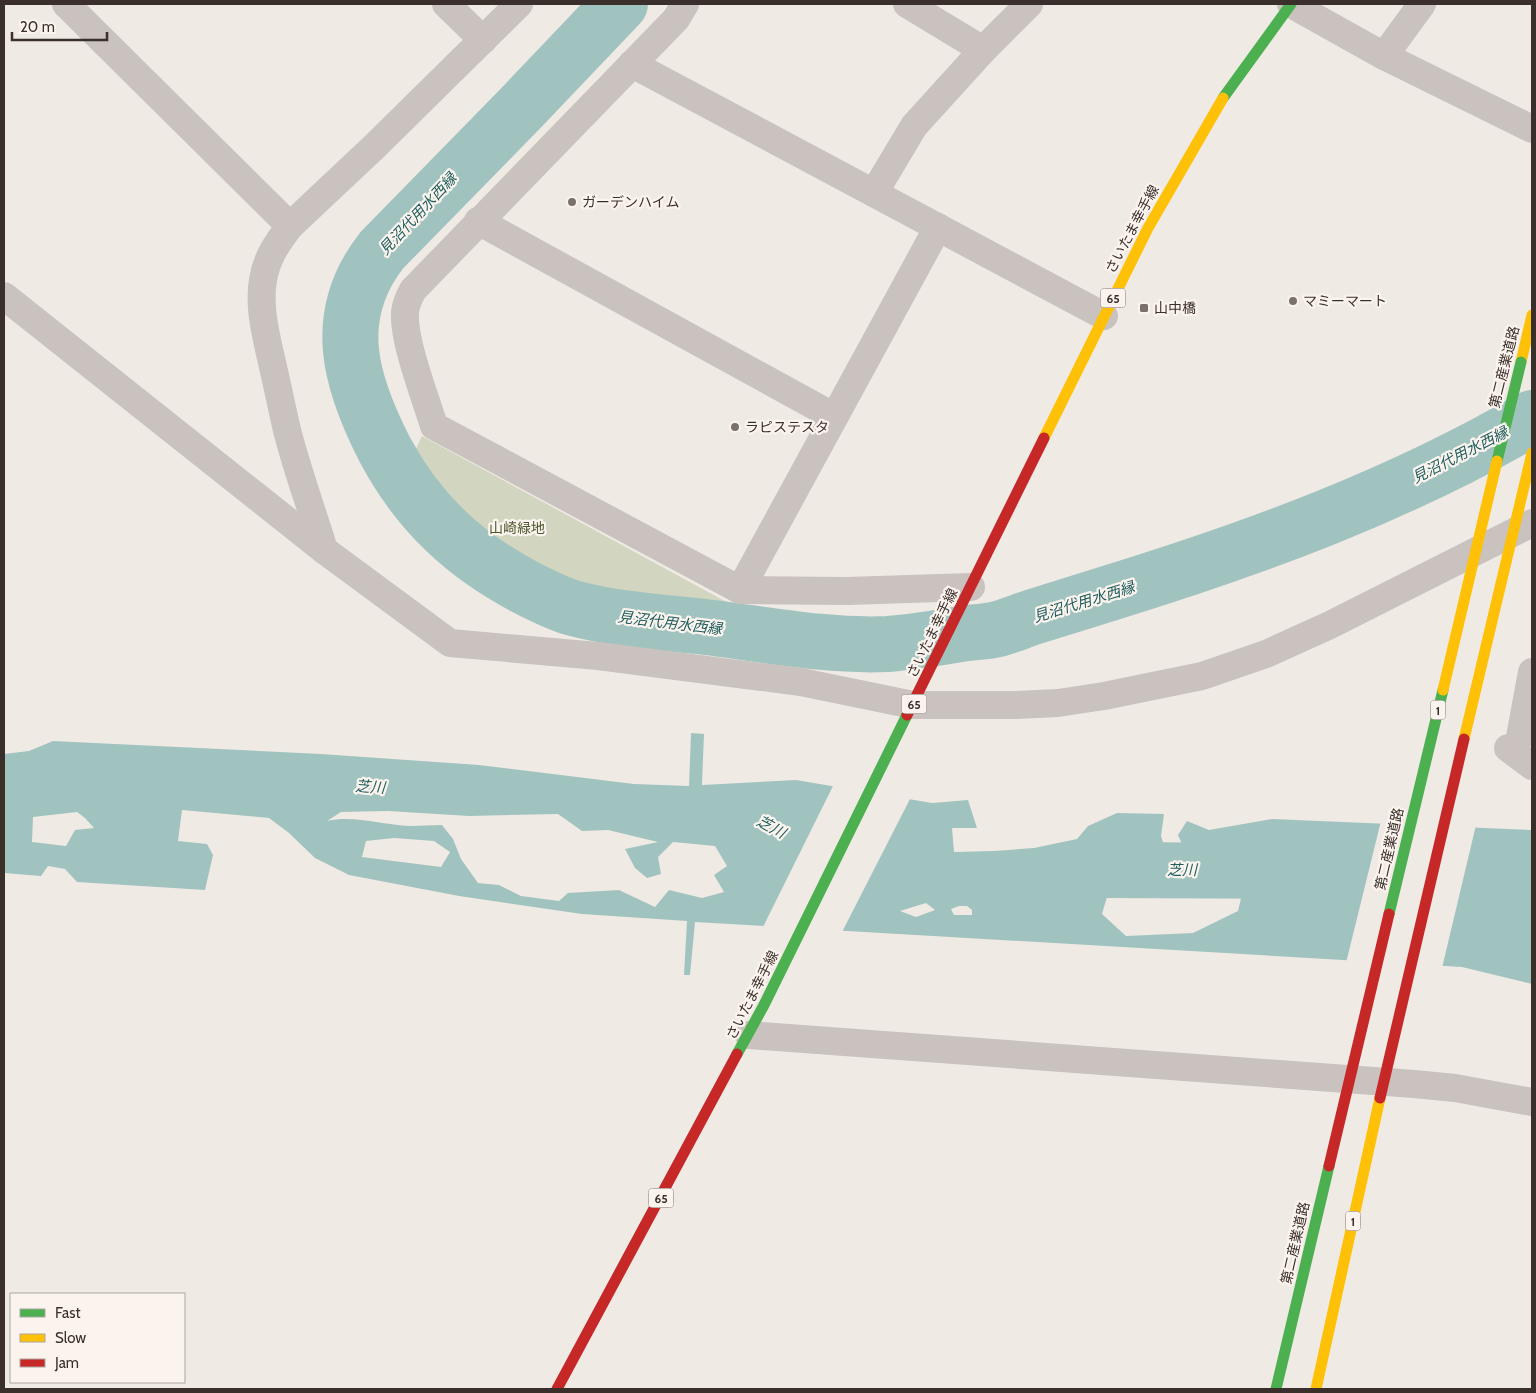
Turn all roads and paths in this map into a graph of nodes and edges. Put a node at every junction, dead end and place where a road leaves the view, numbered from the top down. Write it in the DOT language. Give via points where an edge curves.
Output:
graph roads {
  1 [pos="66,4"];
  2 [pos="446,4"];
  3 [pos="519,4"];
  4 [pos="685,4"];
  5 [pos="907,4"];
  6 [pos="1029,4"];
  7 [pos="1291,4"];
  8 [pos="1422,4"];
  9 [pos="483,40"];
  10 [pos="983,50"];
  11 [pos="1384,56"];
  12 [pos="632,64"];
  13 [pos="1532,129"];
  14 [pos="874,193"];
  15 [pos="478,221"];
  16 [pos="290,226"];
  17 [pos="938,227"];
  18 [pos="4,296"];
  19 [pos="1532,315"];
  20 [pos="1104,316"];
  21 [pos="833,416"];
  22 [pos="1532,453"];
  23 [pos="1532,523"];
  24 [pos="324,550"];
  25 [pos="740,590"];
  26 [pos="966,598"];
  27 [pos="1532,672"];
  28 [pos="913,705"];
  29 [pos="1532,766"];
  30 [pos="749,1035"];
  31 [pos="1532,1102"];
  32 [pos="557,1389"];
  33 [pos="1276,1389"];
  34 [pos="1316,1389"];
  1 -- 16 [label="street"];
  2 -- 9 [label="street"];
  3 -- 9 [label="street"];
  4 -- 12 [label="street" via="676,19"];
  5 -- 10 [label="street"];
  6 -- 10 [label="street"];
  7 -- 11 [label="street"];
  7 -- 20 [label="main road, さいたま幸手線 / 65" via="1226,93 1148,228"];
  8 -- 11 [label="street"];
  9 -- 16 [label="street"];
  10 -- 14 [label="street" via="914,126"];
  11 -- 13 [label="street"];
  12 -- 14 [label="street"];
  12 -- 15 [label="street"];
  14 -- 17 [label="street"];
  15 -- 21 [label="street"];
  15 -- 25 [label="street" via="413,290 407,301 406,326 434,426"];
  16 -- 24 [label="street" via="266,265 263,314 287,430"];
  17 -- 20 [label="street"];
  17 -- 21 [label="street"];
  18 -- 24 [label="street"];
  19 -- 33 [label="main road, 第二産業道路 / 1, bridge"];
  20 -- 26 [label="main road, さいたま幸手線 / 65"];
  21 -- 25 [label="street"];
  22 -- 34 [label="main road, 1, bridge" via="1393,1044"];
  23 -- 28 [label="street" via="1299,640 1202,676 1058,702"];
  24 -- 28 [label="street" via="450,643 598,656 802,682"];
  25 -- 26 [label="street" via="847,590"];
  26 -- 28 [label="main road, さいたま幸手線 / 65"];
  27 -- 29 [label="street" via="1514,743"];
  28 -- 30 [label="main road, さいたま幸手線 / 65"];
  30 -- 31 [label="street" via="1414,1084"];
  30 -- 32 [label="main road, さいたま幸手線 / 65"];
}
